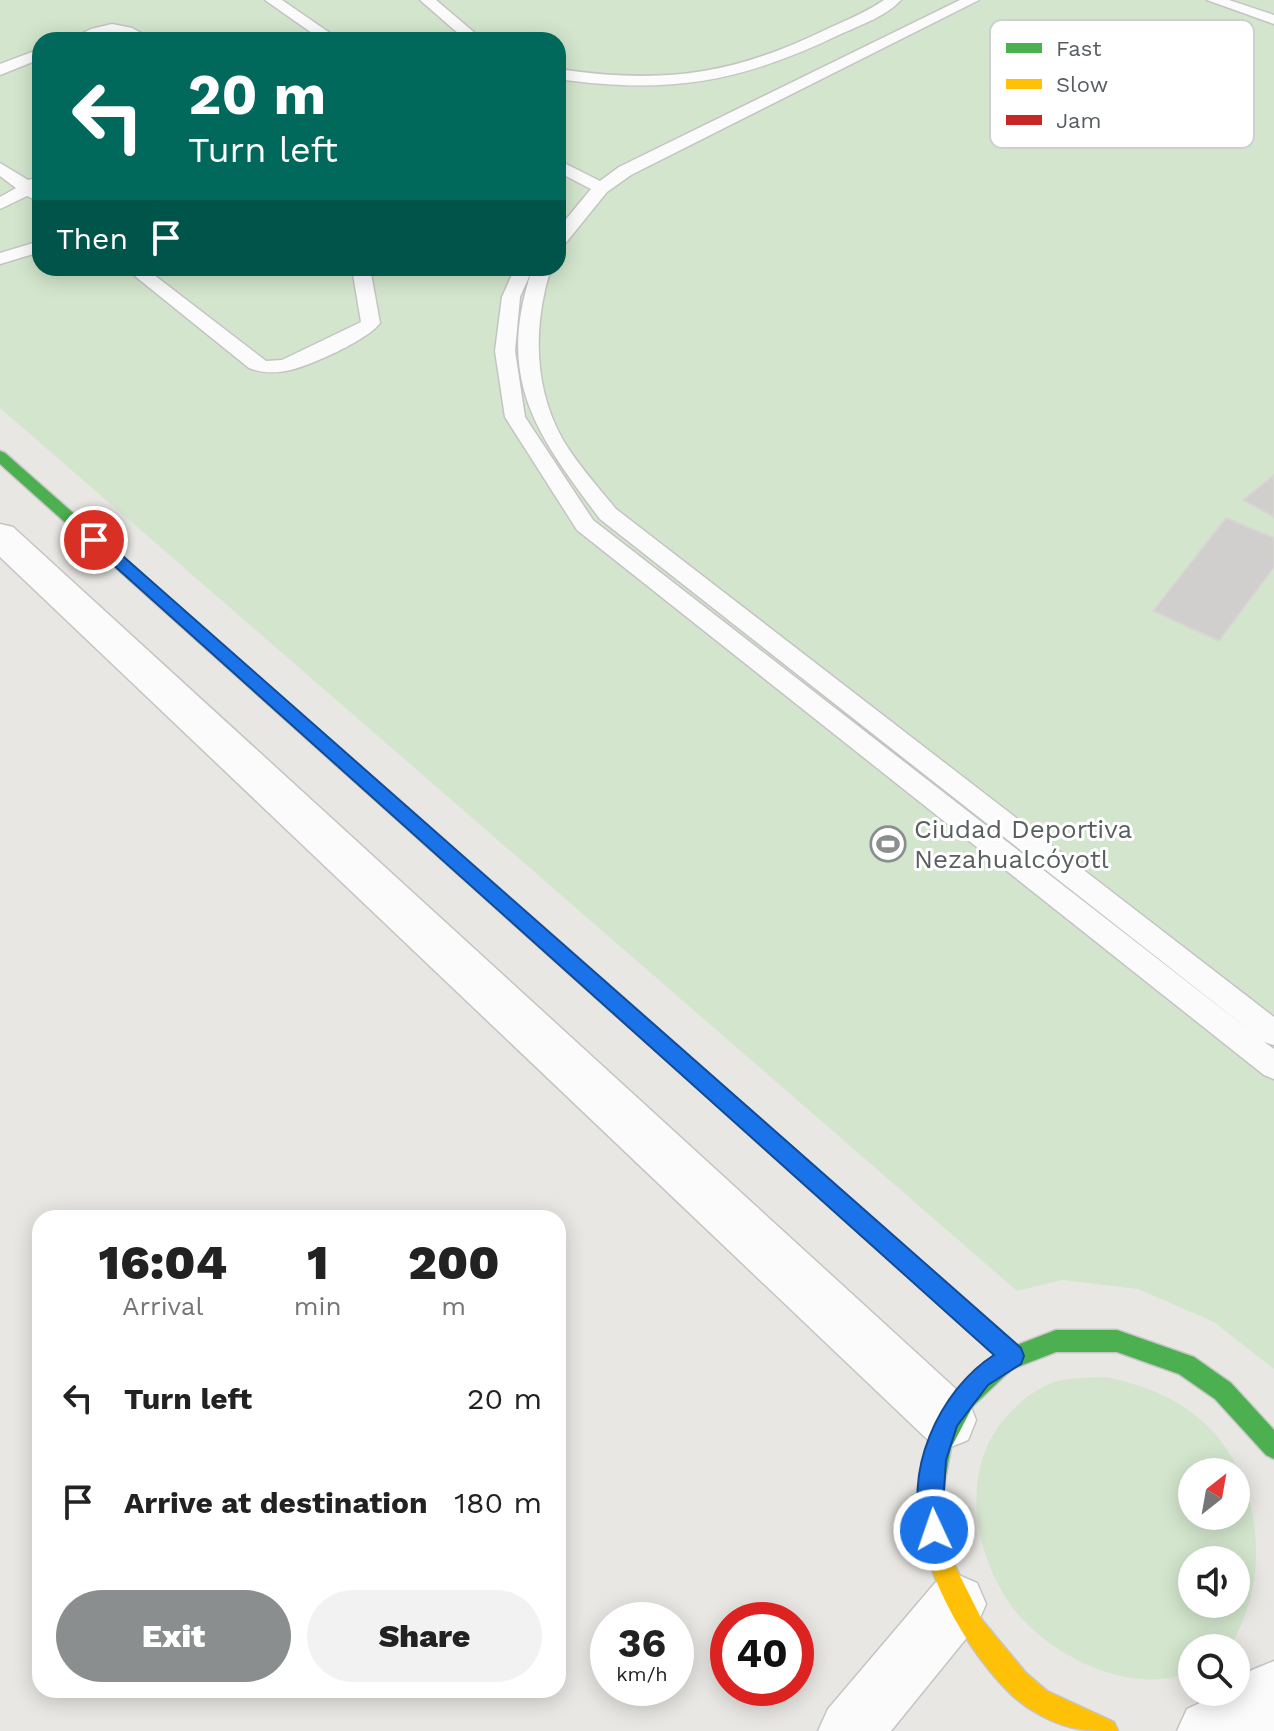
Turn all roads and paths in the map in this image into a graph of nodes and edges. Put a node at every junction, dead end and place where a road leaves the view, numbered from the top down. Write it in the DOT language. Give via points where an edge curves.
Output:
graph roads {
  1 [pos="272,0"];
  2 [pos="427,0"];
  3 [pos="894,0"];
  4 [pos="949,0"];
  5 [pos="972,0"];
  6 [pos="1214,0"];
  7 [pos="1241,0"];
  8 [pos="1274,12"];
  9 [pos="1274,20"];
  10 [pos="99,32"];
  11 [pos="132,32"];
  12 [pos="320,32"];
  13 [pos="465,32"];
  14 [pos="32,57"];
  15 [pos="0,70"];
  16 [pos="566,75"];
  17 [pos="0,168"];
  18 [pos="566,169"];
  19 [pos="594,184"];
  20 [pos="32,186"];
  21 [pos="32,189"];
  22 [pos="0,204"];
  23 [pos="566,207"];
  24 [pos="566,228"];
  25 [pos="32,249"];
  26 [pos="0,259"];
  27 [pos="144,276"];
  28 [pos="362,276"];
  29 [pos="520,276"];
  30 [pos="539,276"];
  31 [pos="0,456"];
  32 [pos="0,536"];
  33 [pos="1274,1033"];
  34 [pos="1274,1066"];
  35 [pos="1013,1356"];
  36 [pos="948,1420"];
  37 [pos="1274,1447"];
  38 [pos="956,1604"];
  39 [pos="1274,1692"];
  40 [pos="1038,1718"];
  41 [pos="850,1731"];
  42 [pos="1105,1731"];
  43 [pos="1209,1731"];
  1 -- 12 [label="lane"];
  2 -- 13 [label="lane"];
  3 -- 16 [label="lane" via="752,67 634,81"];
  4 -- 19 [label="lane" via="612,166"];
  5 -- 19 [label="lane"];
  6 -- 9 [label="lane"];
  7 -- 8 [label="lane"];
  10 -- 11 [label="lane" via="113,27"];
  14 -- 15 [label="lane"];
  17 -- 20 [label="lane"];
  18 -- 19 [label="lane"];
  19 -- 23 [label="lane"];
  19 -- 24 [label="lane"];
  21 -- 22 [label="lane"];
  25 -- 26 [label="lane"];
  27 -- 28 [label="lane" via="256,364 276,368 371,323"];
  29 -- 34 [label="lane" via="511,297 505,351 515,417 585,525"];
  30 -- 33 [label="lane" via="530,298 527,351 538,408 553,439 608,514"];
  31 -- 35 [label="street"];
  32 -- 36 [label="street"];
  35 -- 36 [label="street" via="980,1377"];
  35 -- 37 [label="street" via="1076,1338 1132,1343 1187,1365 1237,1402"];
  36 -- 38 [label="street" via="934,1460 931,1506 938,1555"];
  38 -- 40 [label="street"];
  38 -- 41 [label="street"];
  39 -- 43 [label="street" via="1234,1723"];
  40 -- 42 [label="street"];
}
